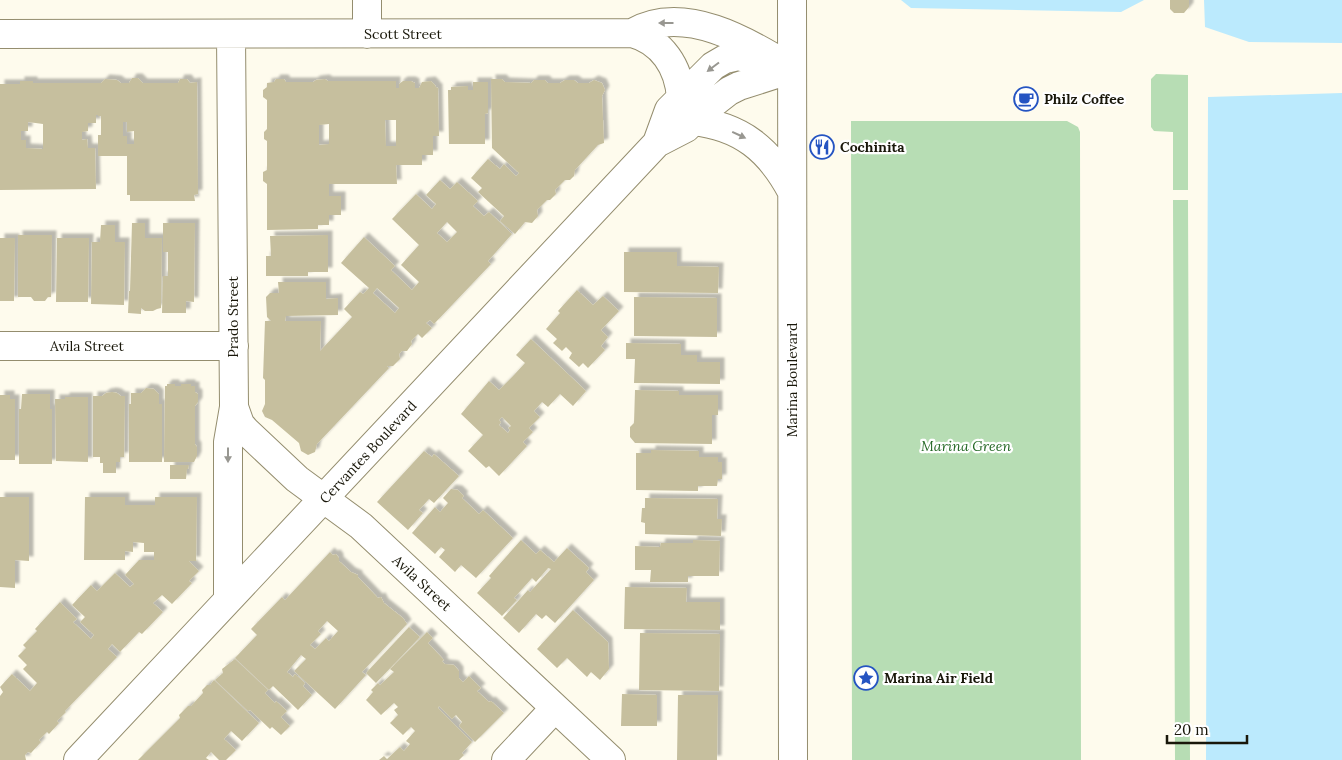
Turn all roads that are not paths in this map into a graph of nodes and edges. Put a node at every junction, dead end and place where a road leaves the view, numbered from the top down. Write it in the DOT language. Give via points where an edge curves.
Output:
graph roads {
  1 [pos="366,0"];
  2 [pos="792,0"];
  3 [pos="632,33"];
  4 [pos="0,34"];
  5 [pos="231,34"];
  6 [pos="367,34"];
  7 [pos="792,69"];
  8 [pos="687,109"];
  9 [pos="792,192"];
  10 [pos="0,346"];
  11 [pos="234,346"];
  12 [pos="234,407"];
  13 [pos="324,498"];
  14 [pos="228,600"];
  15 [pos="555,708"];
  16 [pos="78,760"];
  17 [pos="506,760"];
  18 [pos="611,760"];
  19 [pos="794,760"];
  1 -- 6 [label="street"];
  2 -- 7 [label="street, Marina Boulevard"];
  3 -- 6 [label="street, Scott Street"];
  7 -- 3 [label="street, Scott Street, one-way" via="754,46 712,28 671,22 657,23"];
  3 -- 8 [label="street" via="644,36 662,49 674,70"];
  4 -- 5 [label="street, Scott Street"];
  5 -- 6 [label="street, Scott Street"];
  5 -- 11 [label="street, Prado Street"];
  7 -- 8 [label="street, Cervantes Boulevard" via="738,56 726,59 712,66"];
  7 -- 9 [label="street, Marina Boulevard"];
  8 -- 9 [label="street, one-way" via="747,138 772,160"];
  8 -- 13 [label="street, Cervantes Boulevard" via="686,128 657,143"];
  9 -- 19 [label="street, Marina Boulevard"];
  10 -- 11 [label="street, Avila Street"];
  11 -- 12 [label="street, Prado Street"];
  12 -- 13 [label="street, Avila Street" via="246,431 298,479"];
  12 -- 14 [label="street, Prado Street, one-way" via="228,442"];
  13 -- 14 [label="street, Cervantes Boulevard"];
  13 -- 15 [label="street, Avila Street" via="361,526"];
  14 -- 16 [label="street, Cervantes Boulevard"];
  15 -- 17 [label="street"];
  15 -- 18 [label="street, Avila Street"];
}
